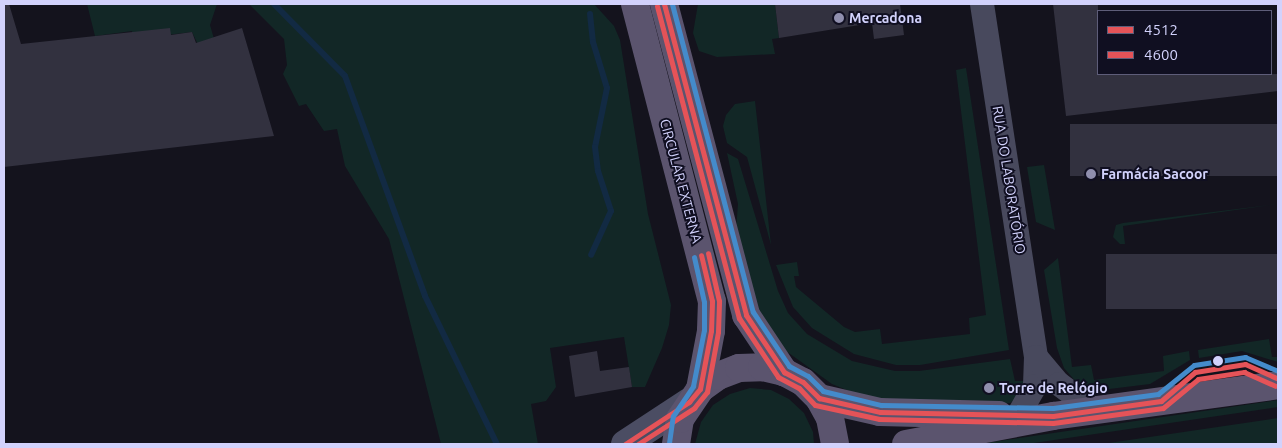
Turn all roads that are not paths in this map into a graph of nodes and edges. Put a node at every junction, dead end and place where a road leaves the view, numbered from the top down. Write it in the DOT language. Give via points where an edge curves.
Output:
graph roads {
  1 [pos="635,4"];
  2 [pos="664,4"];
  3 [pos="982,4"];
  4 [pos="1036,357"];
  5 [pos="784,372"];
  6 [pos="1278,385"];
  7 [pos="694,395"];
  8 [pos="819,398"];
  9 [pos="1094,410"];
  10 [pos="1018,415"];
  11 [pos="1053,416"];
  12 [pos="625,444"];
  13 [pos="676,444"];
  14 [pos="835,444"];
  15 [pos="906,444"];
  1 -- 7 [label="main road, CIRCULAR EXTERNA" via="712,301 711,331"];
  2 -- 5 [label="main road, CIRCULAR EXTERNA" via="746,315"];
  3 -- 4 [label="street, RUA DO LABORATÓRIO"];
  4 -- 9 [label="street" via="1059,384"];
  4 -- 10 [label="street, RUA DO LABORATÓRIO" via="1035,386"];
  5 -- 7 [label="main road" via="762,367 739,368 718,376"];
  5 -- 8 [label="main road" via="803,382"];
  6 -- 9 [label="main road"];
  7 -- 12 [label="main road"];
  7 -- 13 [label="main road, CIRCULAR EXTERNA" via="680,419"];
  8 -- 10 [label="main road" via="880,412"];
  8 -- 14 [label="main road" via="830,418"];
  9 -- 11 [label="main road"];
  10 -- 11 [label="main road"];
  11 -- 15 [label="main road"];
}
